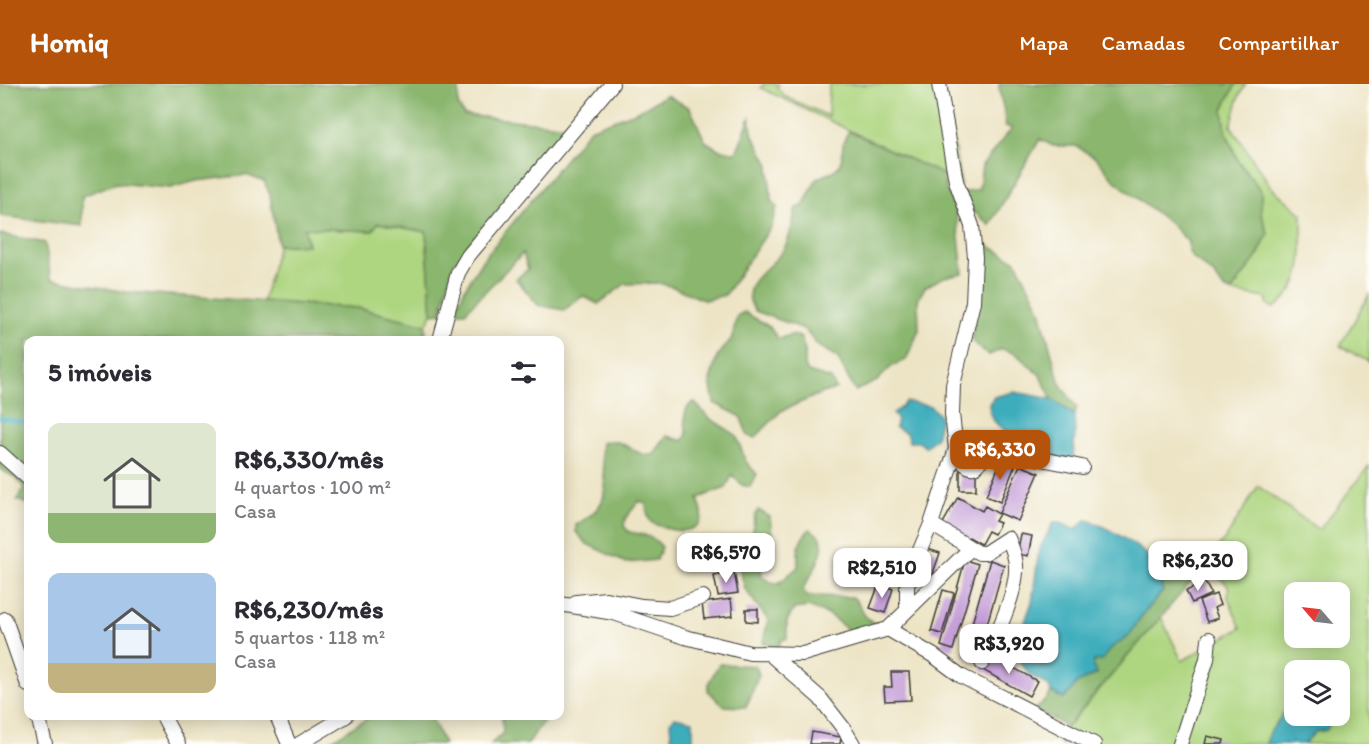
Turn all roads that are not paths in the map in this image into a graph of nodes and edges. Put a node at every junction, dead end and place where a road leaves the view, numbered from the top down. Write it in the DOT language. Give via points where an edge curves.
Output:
graph roads {
  1 [pos="612,84"];
  2 [pos="939,84"];
  3 [pos="440,336"];
  4 [pos="959,449"];
  5 [pos="0,453"];
  6 [pos="1082,467"];
  7 [pos="24,474"];
  8 [pos="931,524"];
  9 [pos="970,549"];
  10 [pos="704,597"];
  11 [pos="564,604"];
  12 [pos="564,605"];
  13 [pos="907,610"];
  14 [pos="5,619"];
  15 [pos="888,629"];
  16 [pos="1209,639"];
  17 [pos="7,645"];
  18 [pos="771,655"];
  19 [pos="982,663"];
  20 [pos="24,677"];
  21 [pos="39,720"];
  22 [pos="165,720"];
  23 [pos="279,720"];
  24 [pos="339,720"];
  25 [pos="45,744"];
  26 [pos="178,744"];
  27 [pos="289,744"];
  28 [pos="299,744"];
  29 [pos="853,744"];
  30 [pos="1094,744"];
  31 [pos="1180,744"];
  1 -- 3 [label="street" via="468,256 458,273"];
  2 -- 4 [label="street" via="956,181 972,226 975,257 973,302 952,385 952,414"];
  4 -- 6 [label="street" via="1006,452"];
  4 -- 8 [label="street"];
  5 -- 7 [label="street"];
  8 -- 9 [label="street"];
  8 -- 13 [label="street" via="907,587"];
  9 -- 13 [label="street"];
  9 -- 19 [label="street" via="985,553 1008,538 1015,555 1015,580 995,640"];
  10 -- 11 [label="street" via="670,608 606,599"];
  12 -- 18 [label="street" via="614,613 685,637"];
  13 -- 15 [label="street"];
  14 -- 17 [label="street"];
  15 -- 18 [label="street" via="803,654"];
  15 -- 30 [label="street" via="961,676"];
  16 -- 31 [label="street" via="1207,659"];
  17 -- 20 [label="street"];
  18 -- 29 [label="street" via="820,698"];
  21 -- 25 [label="street"];
  22 -- 26 [label="street"];
  23 -- 27 [label="street"];
  24 -- 28 [label="street"];
}
